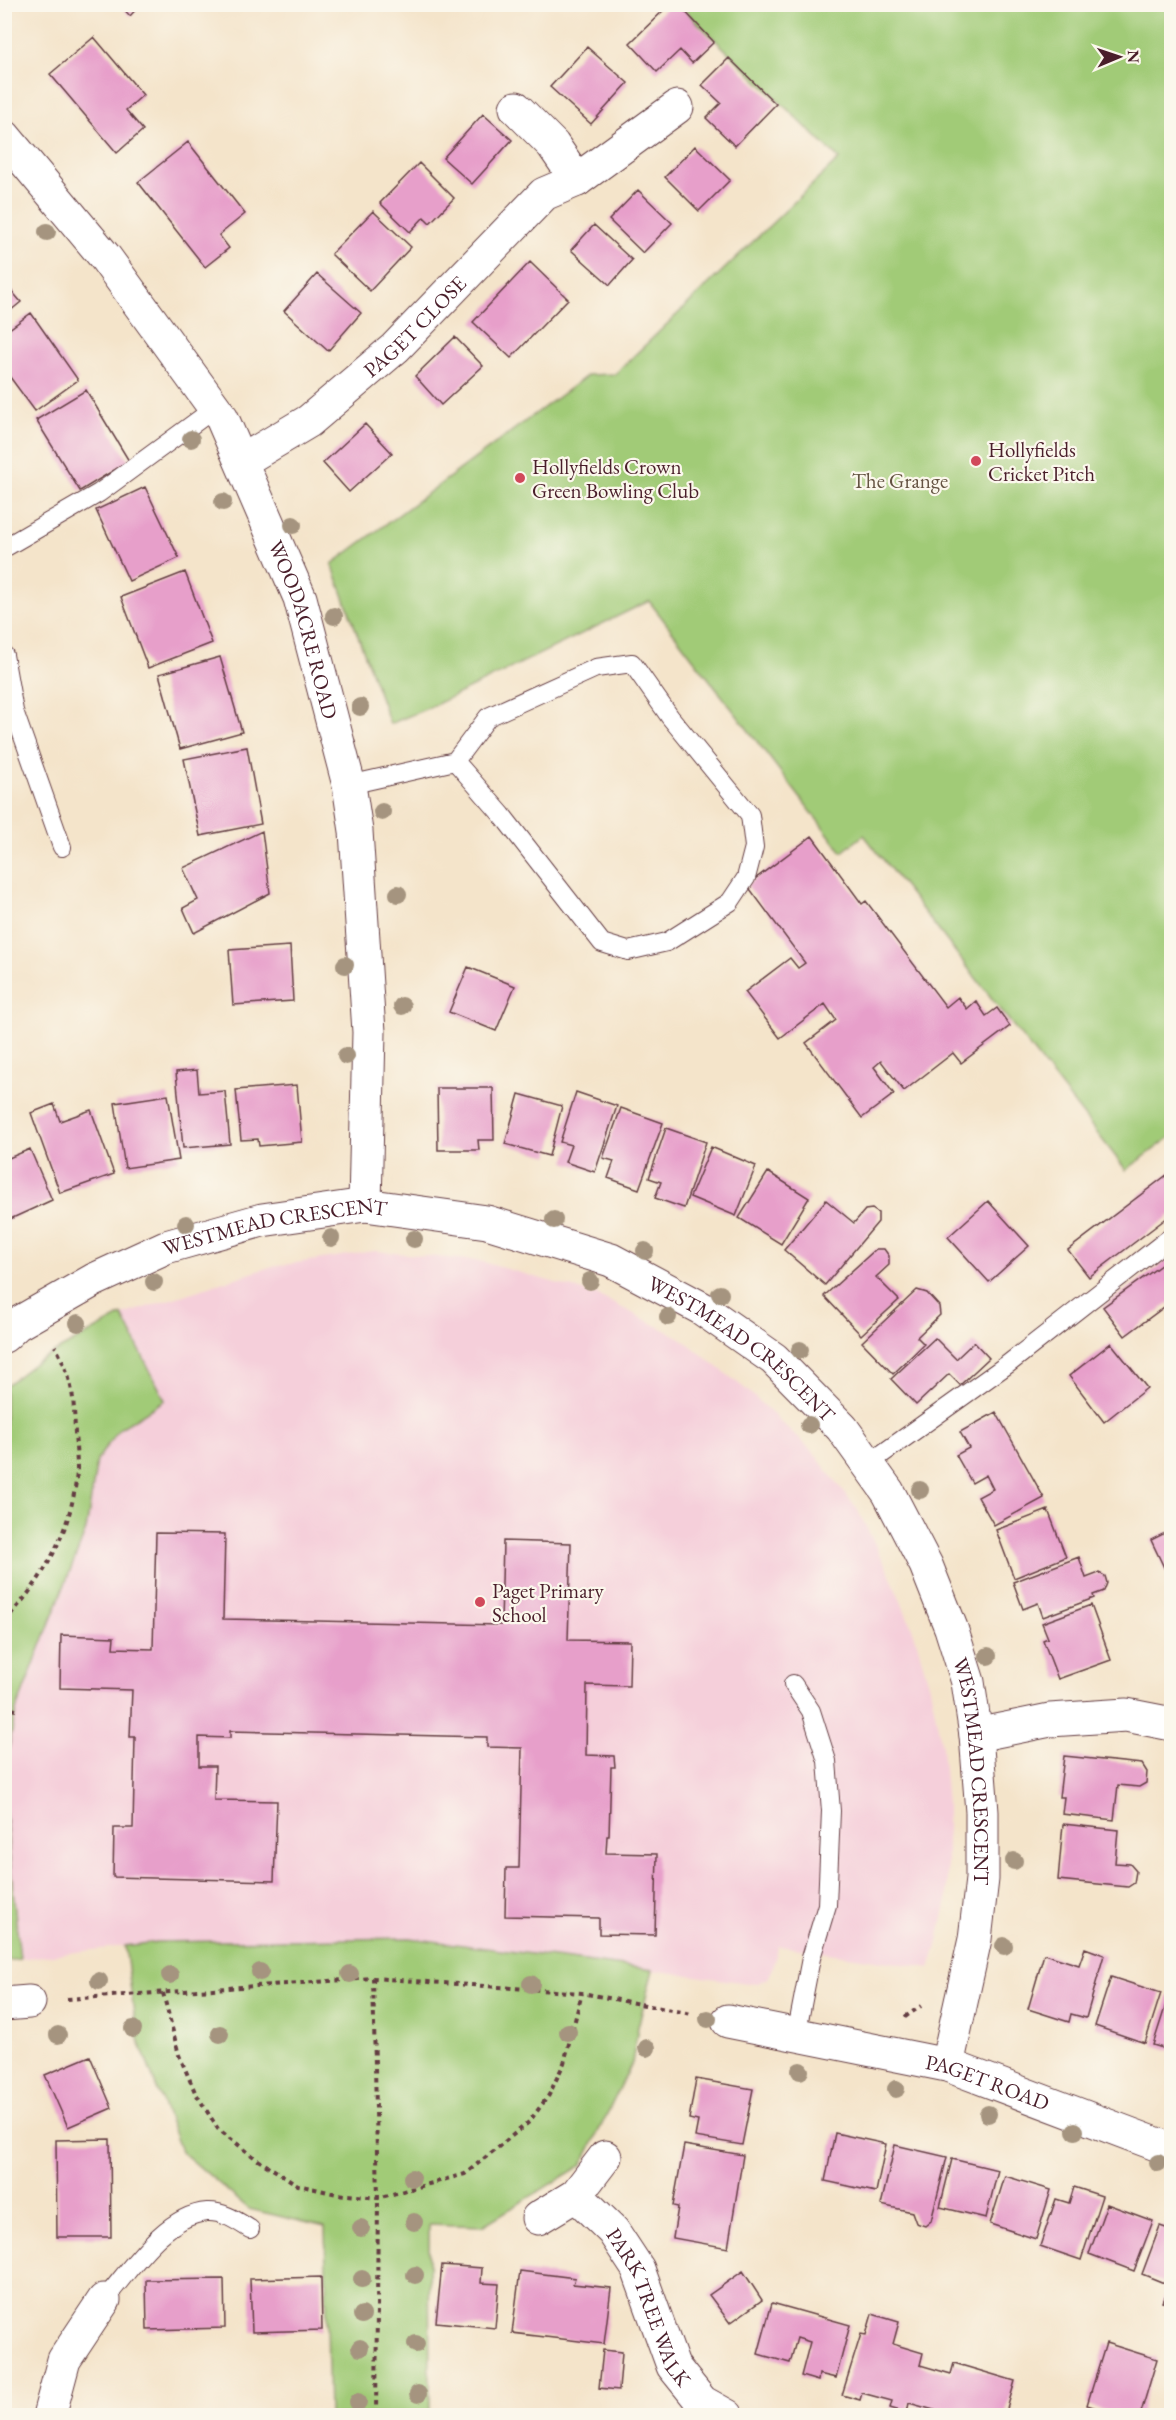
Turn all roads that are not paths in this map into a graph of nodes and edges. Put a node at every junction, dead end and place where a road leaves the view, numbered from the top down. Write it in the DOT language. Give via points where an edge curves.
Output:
graph roads {
  1 [pos="677,107"];
  2 [pos="516,108"];
  3 [pos="4,136"];
  4 [pos="577,180"];
  5 [pos="215,408"];
  6 [pos="242,461"];
  7 [pos="4,548"];
  8 [pos="4,655"];
  9 [pos="455,761"];
  10 [pos="349,785"];
  11 [pos="62,847"];
  12 [pos="365,1205"];
  13 [pos="1172,1236"];
  14 [pos="4,1336"];
  15 [pos="868,1464"];
  16 [pos="793,1684"];
  17 [pos="1172,1724"];
  18 [pos="976,1735"];
  19 [pos="728,2020"];
  20 [pos="796,2036"];
  21 [pos="947,2065"];
  22 [pos="1172,2150"];
  23 [pos="604,2157"];
  24 [pos="576,2195"];
  25 [pos="537,2218"];
  26 [pos="250,2229"];
  27 [pos="104,2300"];
  28 [pos="43,2414"];
  29 [pos="727,2415"];
  1 -- 4 [label="street, PAGET CLOSE"];
  2 -- 4 [label="street" via="553,145"];
  3 -- 5 [label="street, WOODACRE ROAD" via="105,257"];
  4 -- 6 [label="street, PAGET CLOSE" via="544,194 395,348 309,421"];
  5 -- 6 [label="street, WOODACRE ROAD"];
  5 -- 7 [label="lane" via="99,493"];
  6 -- 10 [label="street, WOODACRE ROAD" via="300,598"];
  8 -- 11 [label="lane" via="14,711"];
  9 -- 9 [label="lane" via="488,717 596,668 632,663 670,717 750,815 754,846 746,878 730,902 668,942 628,951 602,943"];
  9 -- 10 [label="lane"];
  10 -- 12 [label="street, WOODACRE ROAD" via="356,831 369,1032"];
  12 -- 14 [label="street, WESTMEAD CRESCENT" via="262,1220 166,1247 94,1280 17,1324"];
  12 -- 15 [label="street, WESTMEAD CRESCENT" via="487,1222 611,1260 701,1308 774,1359 842,1428"];
  13 -- 15 [label="lane" via="1008,1364"];
  15 -- 18 [label="street, WESTMEAD CRESCENT" via="888,1492 926,1565 968,1682"];
  16 -- 20 [label="lane" via="811,1711 827,1761 831,1811 827,1905 811,1958"];
  17 -- 18 [label="street" via="1126,1715 1050,1720"];
  18 -- 21 [label="street, WESTMEAD CRESCENT" via="982,1879 975,1939"];
  19 -- 20 [label="street, PAGET ROAD"];
  20 -- 21 [label="street, PAGET ROAD"];
  21 -- 22 [label="street, PAGET ROAD"];
  23 -- 24 [label="street"];
  24 -- 25 [label="street"];
  24 -- 29 [label="street, PARK TREE WALK" via="613,2231 638,2269 673,2366 702,2402"];
  26 -- 27 [label="lane" via="229,2216 208,2212 187,2217 164,2231"];
  27 -- 28 [label="street" via="64,2360"];
}
